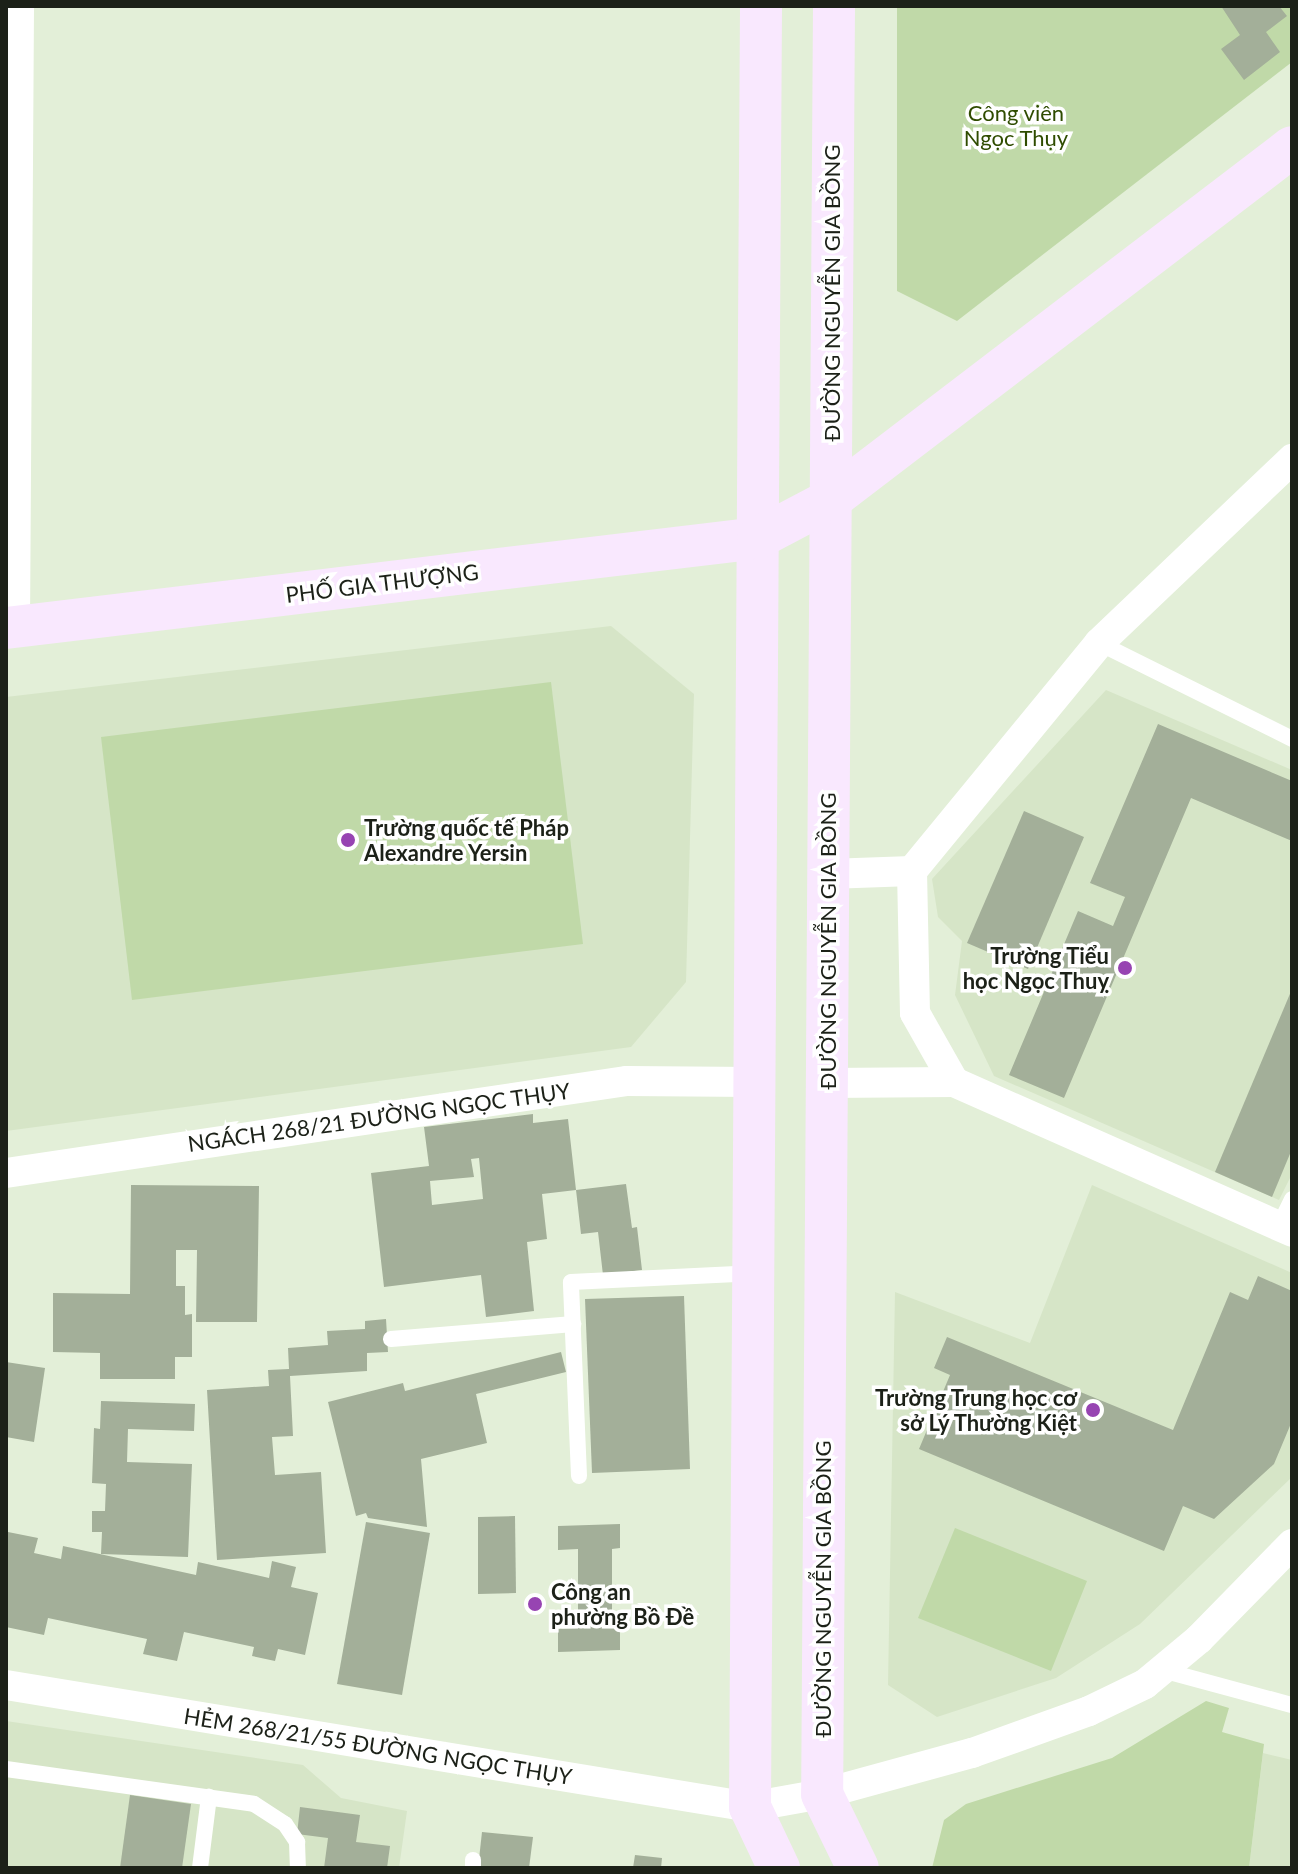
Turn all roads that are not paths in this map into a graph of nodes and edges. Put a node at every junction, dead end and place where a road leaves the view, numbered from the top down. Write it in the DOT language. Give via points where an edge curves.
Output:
graph roads {
  1 [pos="19,6"];
  2 [pos="761,6"];
  3 [pos="834,6"];
  4 [pos="1292,147"];
  5 [pos="1292,459"];
  6 [pos="830,500"];
  7 [pos="758,538"];
  8 [pos="11,628"];
  9 [pos="1099,643"];
  10 [pos="1292,739"];
  11 [pos="912,871"];
  12 [pos="828,874"];
  13 [pos="754,1082"];
  14 [pos="954,1082"];
  15 [pos="827,1083"];
  16 [pos="6,1173"];
  17 [pos="1292,1199"];
  18 [pos="1285,1229"];
  19 [pos="753,1272"];
  20 [pos="573,1324"];
  21 [pos="391,1339"];
  22 [pos="579,1476"];
  23 [pos="1292,1544"];
  24 [pos="1162,1670"];
  25 [pos="6,1685"];
  26 [pos="1292,1705"];
  27 [pos="6,1769"];
  28 [pos="822,1794"];
  29 [pos="209,1797"];
  30 [pos="750,1807"];
  31 [pos="200,1868"];
  32 [pos="298,1868"];
  33 [pos="779,1868"];
  34 [pos="858,1868"];
  1 -- 8 [label="street"];
  2 -- 7 [label="main road"];
  3 -- 6 [label="main road, ĐƯỜNG NGUYỄN GIA BỒNG"];
  4 -- 6 [label="main road"];
  5 -- 9 [label="street"];
  6 -- 7 [label="main road"];
  6 -- 12 [label="main road, ĐƯỜNG NGUYỄN GIA BỒNG"];
  7 -- 8 [label="main road, PHỐ GIA THƯỢNG"];
  7 -- 13 [label="main road"];
  9 -- 10 [label="lane"];
  9 -- 11 [label="street"];
  11 -- 12 [label="street"];
  11 -- 14 [label="street" via="915,1013"];
  12 -- 15 [label="main road, ĐƯỜNG NGUYỄN GIA BỒNG"];
  13 -- 16 [label="street, NGÁCH 268/21 ĐƯỜNG NGỌC THỤY" via="627,1081"];
  13 -- 19 [label="main road"];
  14 -- 15 [label="street"];
  14 -- 18 [label="street"];
  15 -- 28 [label="main road, ĐƯỜNG NGUYỄN GIA BỒNG"];
  17 -- 18 [label="lane"];
  19 -- 20 [label="lane" via="571,1282"];
  19 -- 30 [label="main road"];
  20 -- 21 [label="lane"];
  20 -- 22 [label="lane"];
  23 -- 24 [label="street, HẺM 268/21/55 ĐƯỜNG NGỌC THỤY"];
  24 -- 26 [label="lane"];
  24 -- 28 [label="street, HẺM 268/21/55 ĐƯỜNG NGỌC THỤY" via="1089,1711 972,1753"];
  25 -- 30 [label="street, HẺM 268/21/55 ĐƯỜNG NGỌC THỤY"];
  27 -- 29 [label="lane"];
  28 -- 30 [label="street, HẺM 268/21/55 ĐƯỜNG NGỌC THỤY"];
  28 -- 34 [label="main road, ĐƯỜNG NGUYỄN GIA BỒNG"];
  29 -- 31 [label="lane"];
  29 -- 32 [label="lane" via="270,1811 297,1842"];
  30 -- 33 [label="main road"];
}
